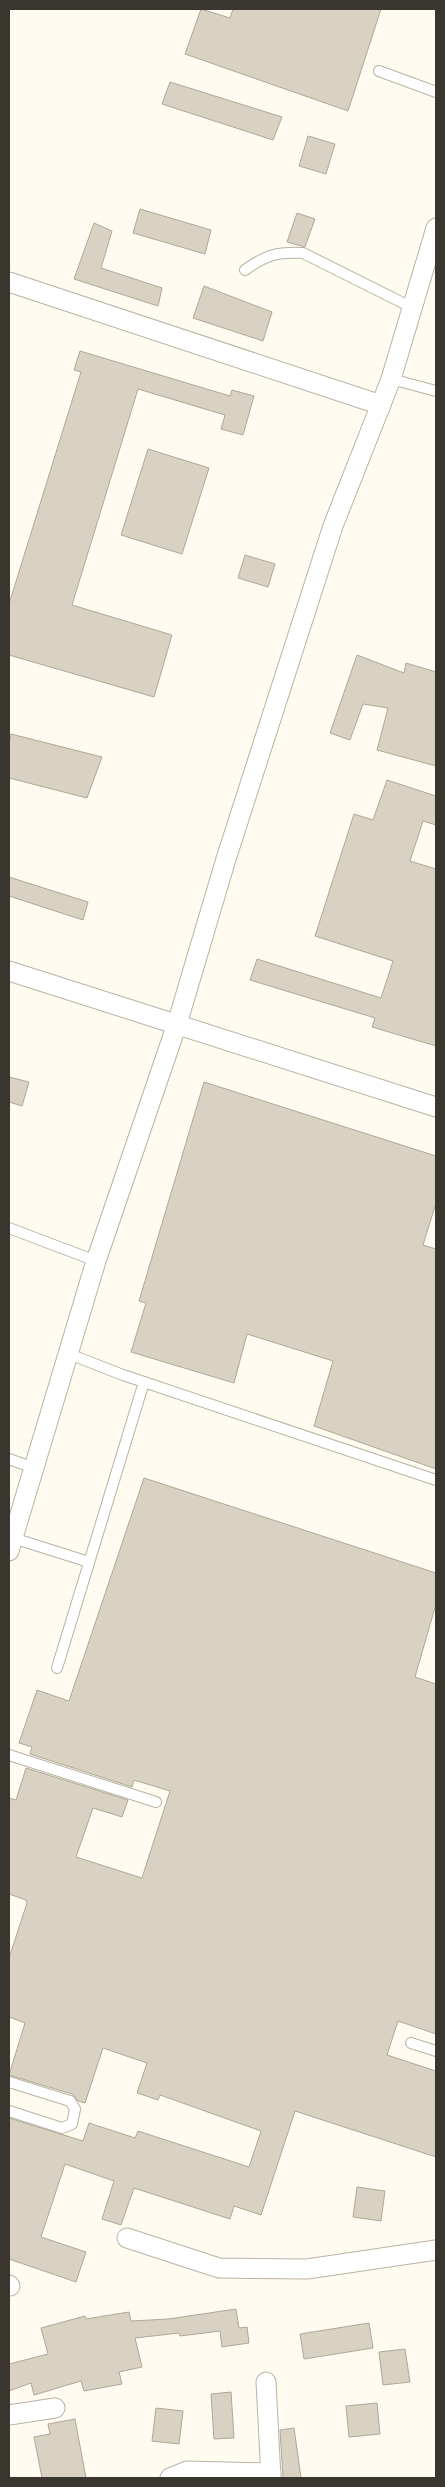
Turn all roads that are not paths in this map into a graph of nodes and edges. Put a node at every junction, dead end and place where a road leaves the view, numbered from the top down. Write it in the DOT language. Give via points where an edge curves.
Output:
graph roads {
  1 [pos="379,71"];
  2 [pos="436,92"];
  3 [pos="436,228"];
  4 [pos="245,270"];
  5 [pos="9,282"];
  6 [pos="412,307"];
  7 [pos="391,379"];
  8 [pos="436,391"];
  9 [pos="381,405"];
  10 [pos="9,971"];
  11 [pos="177,1024"];
  12 [pos="436,1107"];
  13 [pos="9,1228"];
  14 [pos="96,1261"];
  15 [pos="69,1354"];
  16 [pos="144,1382"];
  17 [pos="9,1460"];
  18 [pos="34,1468"];
  19 [pos="436,1480"];
  20 [pos="11,1544"];
  21 [pos="89,1562"];
  22 [pos="57,1668"];
  23 [pos="9,1755"];
  24 [pos="156,1802"];
  25 [pos="411,2043"];
  26 [pos="436,2051"];
  27 [pos="9,2082"];
  28 [pos="9,2111"];
  29 [pos="127,2238"];
  30 [pos="436,2250"];
  31 [pos="266,2382"];
  32 [pos="55,2408"];
  33 [pos="9,2416"];
  34 [pos="271,2476"];
  35 [pos="170,2478"];
  1 -- 2 [label="lane"];
  3 -- 6 [label="street"];
  4 -- 6 [label="lane" via="264,257 282,252 302,253"];
  5 -- 9 [label="street"];
  6 -- 7 [label="street"];
  7 -- 8 [label="lane"];
  7 -- 9 [label="street"];
  9 -- 11 [label="street" via="334,526 226,859"];
  10 -- 11 [label="street"];
  11 -- 12 [label="street"];
  11 -- 14 [label="street"];
  13 -- 14 [label="lane"];
  14 -- 15 [label="street"];
  15 -- 16 [label="lane"];
  15 -- 18 [label="street"];
  16 -- 19 [label="lane"];
  16 -- 21 [label="lane"];
  17 -- 18 [label="lane"];
  18 -- 20 [label="street"];
  20 -- 21 [label="lane"];
  21 -- 22 [label="lane"];
  23 -- 24 [label="lane"];
  25 -- 26 [label="lane"];
  27 -- 28 [label="lane" via="70,2101 75,2109 72,2124 62,2128"];
  29 -- 30 [label="street" via="219,2268 307,2269"];
  31 -- 34 [label="street"];
  32 -- 33 [label="street"];
  34 -- 35 [label="street" via="187,2471"];
}
